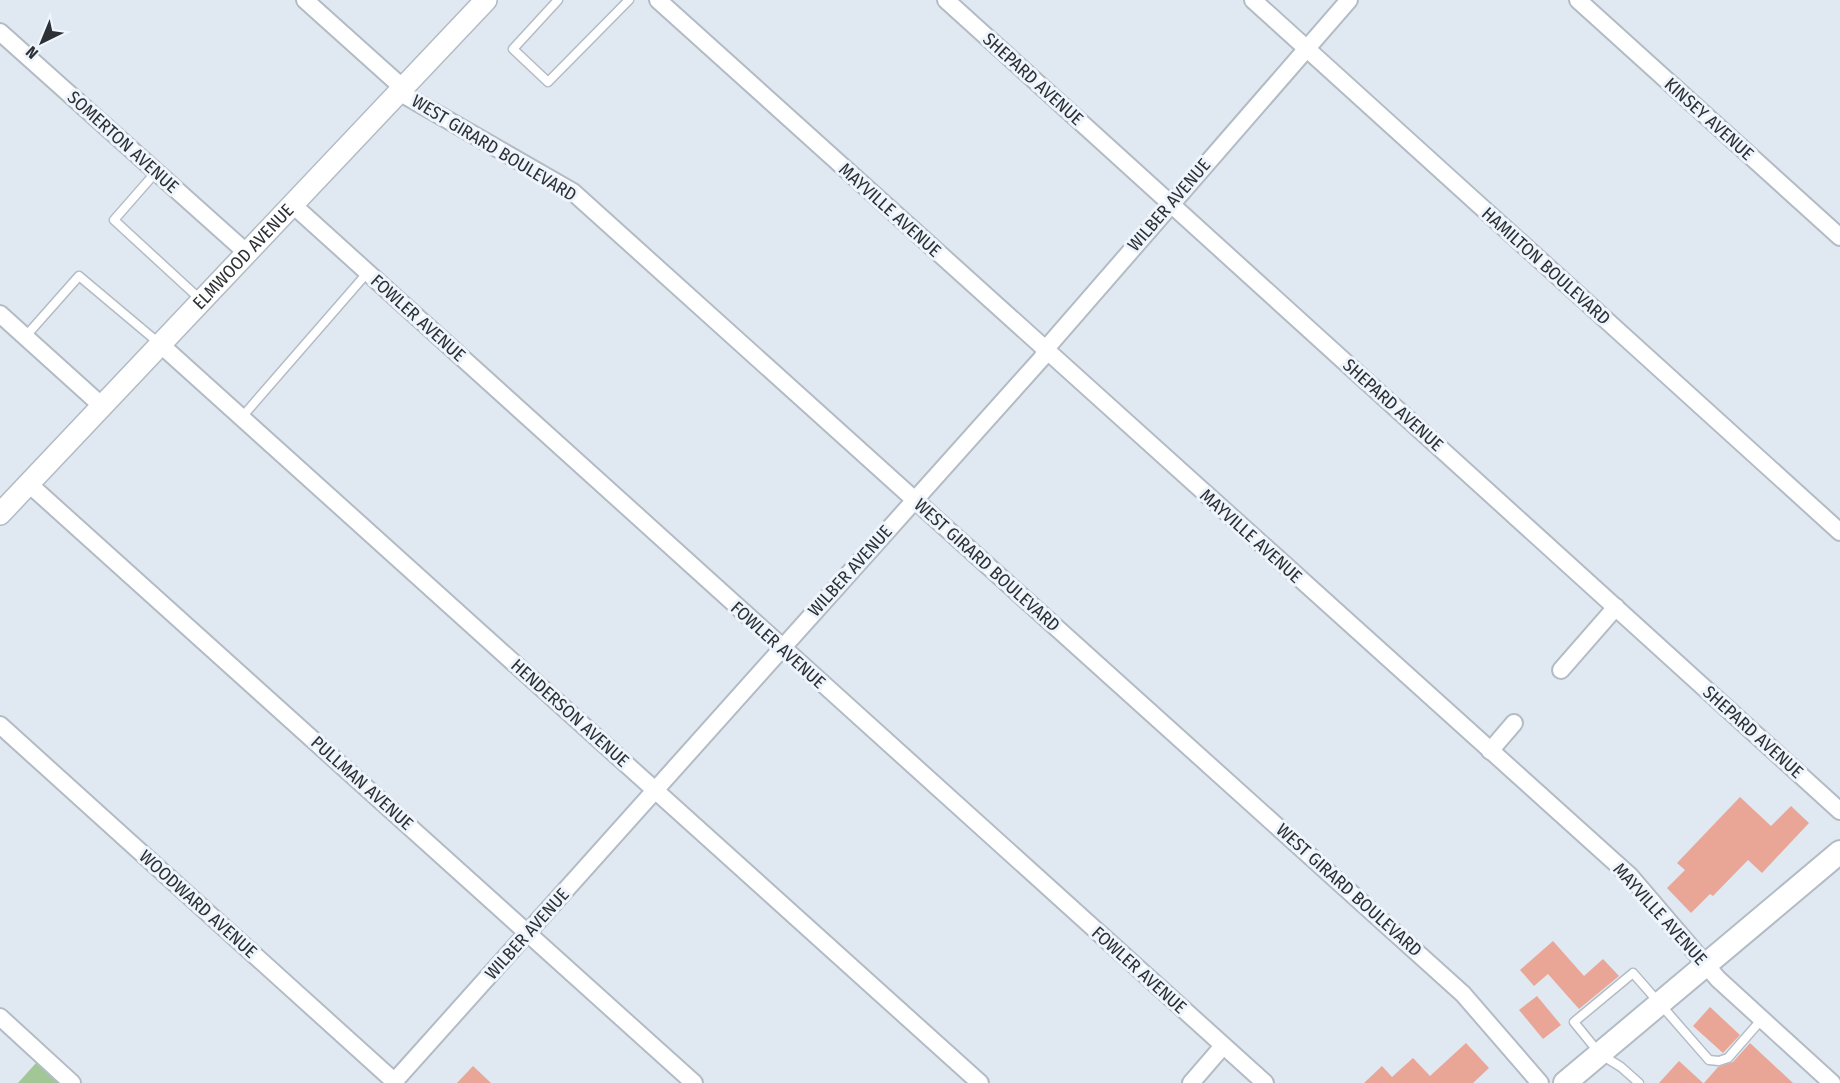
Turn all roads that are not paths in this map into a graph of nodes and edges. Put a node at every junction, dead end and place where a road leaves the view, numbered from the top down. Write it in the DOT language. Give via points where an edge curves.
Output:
graph roads {
  1 [pos="305,0"];
  2 [pos="486,0"];
  3 [pos="558,0"];
  4 [pos="629,0"];
  5 [pos="658,0"];
  6 [pos="946,0"];
  7 [pos="1253,0"];
  8 [pos="1348,0"];
  9 [pos="1578,0"];
  10 [pos="0,32"];
  11 [pos="1306,48"];
  12 [pos="401,90"];
  13 [pos="156,172"];
  14 [pos="1171,203"];
  15 [pos="293,205"];
  16 [pos="1840,237"];
  17 [pos="247,253"];
  18 [pos="368,273"];
  19 [pos="202,300"];
  20 [pos="0,314"];
  21 [pos="25,337"];
  22 [pos="160,344"];
  23 [pos="1047,352"];
  24 [pos="102,406"];
  25 [pos="242,417"];
  26 [pos="28,484"];
  27 [pos="914,500"];
  28 [pos="0,514"];
  29 [pos="1840,532"];
  30 [pos="1616,607"];
  31 [pos="782,648"];
  32 [pos="1561,670"];
  33 [pos="1514,723"];
  34 [pos="0,725"];
  35 [pos="1490,751"];
  36 [pos="656,790"];
  37 [pos="1840,811"];
  38 [pos="1840,852"];
  39 [pos="527,933"];
  40 [pos="1706,965"];
  41 [pos="1659,1004"];
  42 [pos="0,1017"];
  43 [pos="1762,1019"];
  44 [pos="1223,1046"];
  45 [pos="1600,1054"];
  46 [pos="72,1083"];
  47 [pos="394,1083"];
  48 [pos="694,1083"];
  49 [pos="980,1083"];
  50 [pos="1191,1083"];
  51 [pos="1265,1083"];
  52 [pos="1540,1083"];
  53 [pos="1565,1083"];
  54 [pos="1639,1083"];
  55 [pos="1832,1083"];
  1 -- 12 [label="street, WEST GIRARD BOULEVARD"];
  2 -- 12 [label="street, ELMWOOD AVENUE"];
  3 -- 4 [label="lane" via="513,49 548,82"];
  5 -- 23 [label="street, MAYVILLE AVENUE"];
  6 -- 14 [label="street, SHEPARD AVENUE"];
  7 -- 11 [label="street, HAMILTON BOULEVARD"];
  8 -- 11 [label="street, WILBER AVENUE"];
  9 -- 16 [label="street, KINSEY AVENUE"];
  10 -- 13 [label="street, SOMERTON AVENUE"];
  11 -- 14 [label="street, WILBER AVENUE"];
  11 -- 29 [label="street, HAMILTON BOULEVARD"];
  12 -- 15 [label="street, ELMWOOD AVENUE"];
  12 -- 27 [label="street, WEST GIRARD BOULEVARD" via="573,192"];
  13 -- 17 [label="street, SOMERTON AVENUE"];
  13 -- 19 [label="lane" via="114,220"];
  14 -- 23 [label="street, WILBER AVENUE"];
  14 -- 30 [label="street, SHEPARD AVENUE"];
  15 -- 17 [label="street, ELMWOOD AVENUE"];
  15 -- 18 [label="street, FOWLER AVENUE"];
  17 -- 19 [label="street, ELMWOOD AVENUE"];
  18 -- 25 [label="lane"];
  18 -- 31 [label="street, FOWLER AVENUE"];
  19 -- 22 [label="street, ELMWOOD AVENUE"];
  20 -- 21 [label="street"];
  21 -- 22 [label="lane" via="79,276"];
  21 -- 24 [label="street"];
  22 -- 24 [label="street, ELMWOOD AVENUE"];
  22 -- 25 [label="street, HENDERSON AVENUE"];
  23 -- 27 [label="street, WILBER AVENUE"];
  23 -- 35 [label="street, MAYVILLE AVENUE"];
  24 -- 26 [label="street, ELMWOOD AVENUE"];
  25 -- 36 [label="street, HENDERSON AVENUE"];
  26 -- 28 [label="street, ELMWOOD AVENUE"];
  26 -- 39 [label="street, PULLMAN AVENUE"];
  27 -- 31 [label="street, WILBER AVENUE"];
  27 -- 52 [label="street, WEST GIRARD BOULEVARD" via="1463,994"];
  30 -- 32 [label="street"];
  30 -- 37 [label="street, SHEPARD AVENUE"];
  31 -- 36 [label="street, WILBER AVENUE"];
  31 -- 44 [label="street, FOWLER AVENUE"];
  33 -- 35 [label="street"];
  34 -- 47 [label="street, WOODWARD AVENUE"];
  35 -- 40 [label="street, MAYVILLE AVENUE" via="1630,876"];
  36 -- 39 [label="street, WILBER AVENUE"];
  36 -- 49 [label="street, HENDERSON AVENUE"];
  38 -- 40 [label="main road"];
  39 -- 47 [label="street, WILBER AVENUE"];
  39 -- 48 [label="street, PULLMAN AVENUE"];
  40 -- 41 [label="main road"];
  40 -- 43 [label="street, MAYVILLE AVENUE"];
  41 -- 43 [label="lane" via="1709,1060 1728,1058"];
  41 -- 45 [label="main road"];
  41 -- 45 [label="lane" via="1633,973 1574,1022"];
  42 -- 46 [label="street"];
  43 -- 55 [label="street, MAYVILLE AVENUE"];
  44 -- 50 [label="street"];
  44 -- 51 [label="street, FOWLER AVENUE"];
  45 -- 53 [label="main road"];
  45 -- 54 [label="lane"];
}
